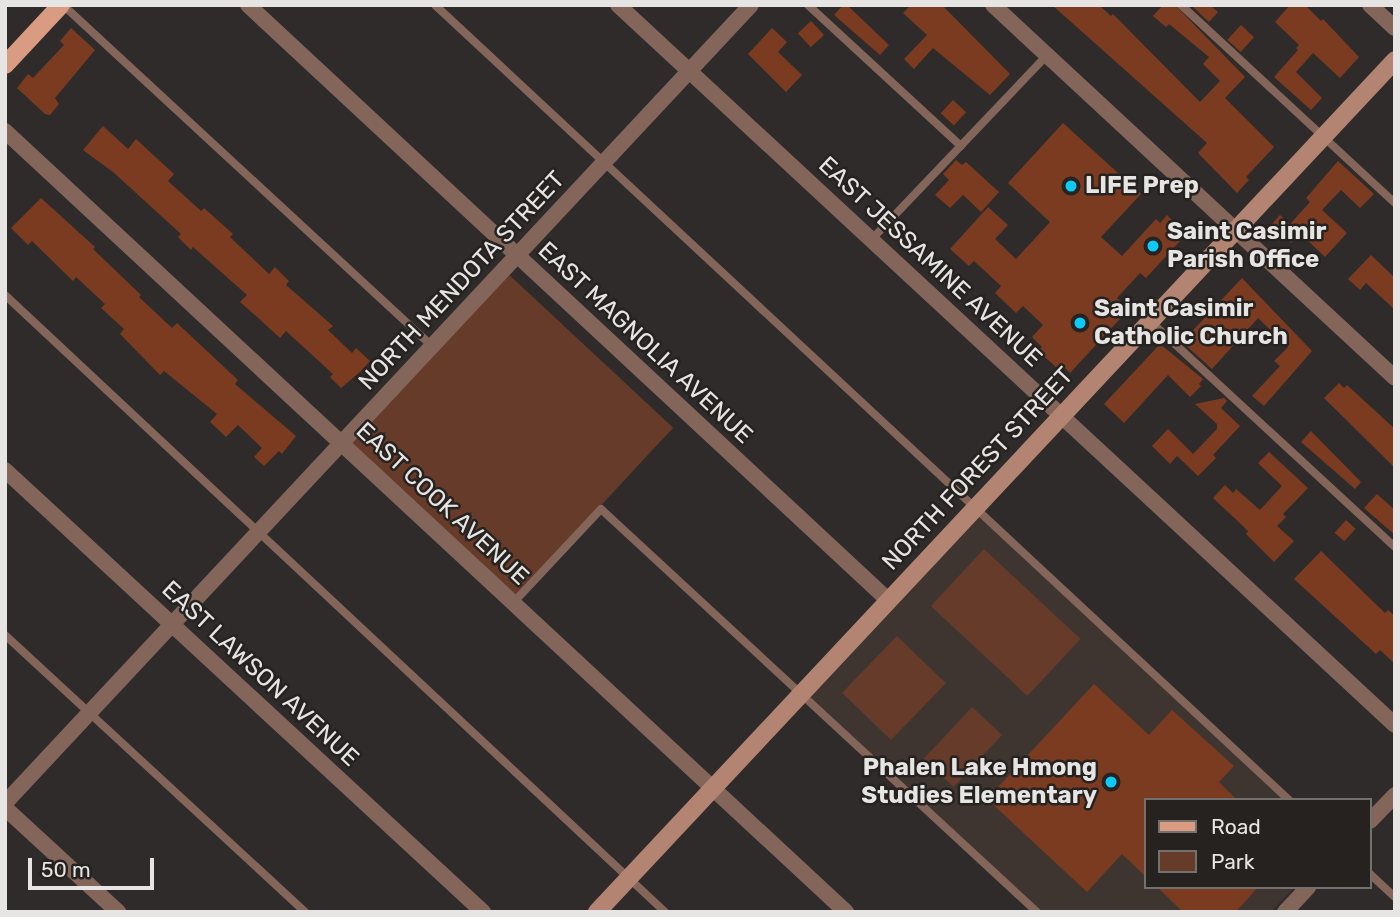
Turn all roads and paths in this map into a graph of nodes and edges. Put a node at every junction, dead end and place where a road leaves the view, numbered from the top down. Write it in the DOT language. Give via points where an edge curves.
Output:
graph roads {
  1 [pos="62,5"];
  2 [pos="248,5"];
  3 [pos="435,5"];
  4 [pos="618,5"];
  5 [pos="751,5"];
  6 [pos="808,5"];
  7 [pos="993,5"];
  8 [pos="1181,5"];
  9 [pos="1370,5"];
  10 [pos="1395,28"];
  11 [pos="1047,55"];
  12 [pos="1395,60"];
  13 [pos="5,65"];
  14 [pos="690,71"];
  15 [pos="5,131"];
  16 [pos="1323,136"];
  17 [pos="961,146"];
  18 [pos="603,163"];
  19 [pos="1395,203"];
  20 [pos="1236,229"];
  21 [pos="872,239"];
  22 [pos="517,256"];
  23 [pos="5,295"];
  24 [pos="1150,321"];
  25 [pos="432,346"];
  26 [pos="1395,378"];
  27 [pos="1062,415"];
  28 [pos="342,443"];
  29 [pos="5,470"];
  30 [pos="976,506"];
  31 [pos="259,531"];
  32 [pos="1395,547"];
  33 [pos="888,600"];
  34 [pos="514,602"];
  35 [pos="173,624"];
  36 [pos="5,635"];
  37 [pos="800,694"];
  38 [pos="90,713"];
  39 [pos="1395,724"];
  40 [pos="713,788"];
  41 [pos="1395,795"];
  42 [pos="1288,798"];
  43 [pos="5,806"];
  44 [pos="1372,819"];
  45 [pos="1372,876"];
  46 [pos="628,878"];
  47 [pos="1306,889"];
  48 [pos="1395,897"];
  49 [pos="118,912"];
  50 [pos="305,912"];
  51 [pos="483,912"];
  52 [pos="597,912"];
  53 [pos="665,912"];
  54 [pos="846,912"];
  55 [pos="1037,912"];
  56 [pos="1285,912"];
  1 -- 13 [label="main road"];
  1 -- 25 [label="lane"];
  2 -- 22 [label="street, EAST MAGNOLIA AVENUE"];
  3 -- 18 [label="lane"];
  4 -- 14 [label="street, EAST JESSAMINE AVENUE"];
  5 -- 14 [label="street, NORTH MENDOTA STREET"];
  6 -- 17 [label="lane"];
  7 -- 11 [label="street"];
  8 -- 16 [label="lane"];
  9 -- 10 [label="street"];
  11 -- 17 [label="lane"];
  11 -- 20 [label="street"];
  12 -- 16 [label="street, NORTH FOREST STREET"];
  14 -- 18 [label="street, NORTH MENDOTA STREET"];
  14 -- 21 [label="street, EAST JESSAMINE AVENUE"];
  15 -- 28 [label="street, EAST COOK AVENUE"];
  16 -- 19 [label="lane"];
  16 -- 20 [label="street, NORTH FOREST STREET"];
  17 -- 21 [label="lane"];
  18 -- 22 [label="street, NORTH MENDOTA STREET"];
  18 -- 30 [label="lane"];
  20 -- 24 [label="street, NORTH FOREST STREET"];
  20 -- 26 [label="street"];
  21 -- 27 [label="street, EAST JESSAMINE AVENUE"];
  22 -- 25 [label="street, NORTH MENDOTA STREET"];
  22 -- 33 [label="street, EAST MAGNOLIA AVENUE"];
  23 -- 31 [label="lane"];
  24 -- 27 [label="street, NORTH FOREST STREET"];
  24 -- 32 [label="lane"];
  25 -- 28 [label="street, NORTH MENDOTA STREET"];
  27 -- 30 [label="street, NORTH FOREST STREET"];
  27 -- 39 [label="street, EAST JESSAMINE AVENUE"];
  28 -- 31 [label="street, NORTH MENDOTA STREET"];
  28 -- 34 [label="street, EAST COOK AVENUE"];
  29 -- 35 [label="street, EAST LAWSON AVENUE"];
  30 -- 33 [label="street, NORTH FOREST STREET"];
  30 -- 42 [label="lane"];
  31 -- 35 [label="street, NORTH MENDOTA STREET"];
  31 -- 46 [label="lane"];
  33 -- 37 [label="street, NORTH FOREST STREET"];
  34 -- 37 [label="lane" via="601,509"];
  34 -- 40 [label="street, EAST COOK AVENUE"];
  35 -- 38 [label="street, NORTH MENDOTA STREET"];
  35 -- 51 [label="street, EAST LAWSON AVENUE"];
  36 -- 38 [label="lane"];
  37 -- 40 [label="street, NORTH FOREST STREET"];
  37 -- 55 [label="lane"];
  38 -- 43 [label="street, NORTH MENDOTA STREET"];
  38 -- 50 [label="lane"];
  40 -- 46 [label="street, NORTH FOREST STREET"];
  40 -- 54 [label="street, EAST COOK AVENUE"];
  41 -- 44 [label="street"];
  43 -- 49 [label="street"];
  45 -- 48 [label="lane"];
  46 -- 52 [label="street, NORTH FOREST STREET"];
  46 -- 53 [label="lane"];
  47 -- 56 [label="street"];
}
